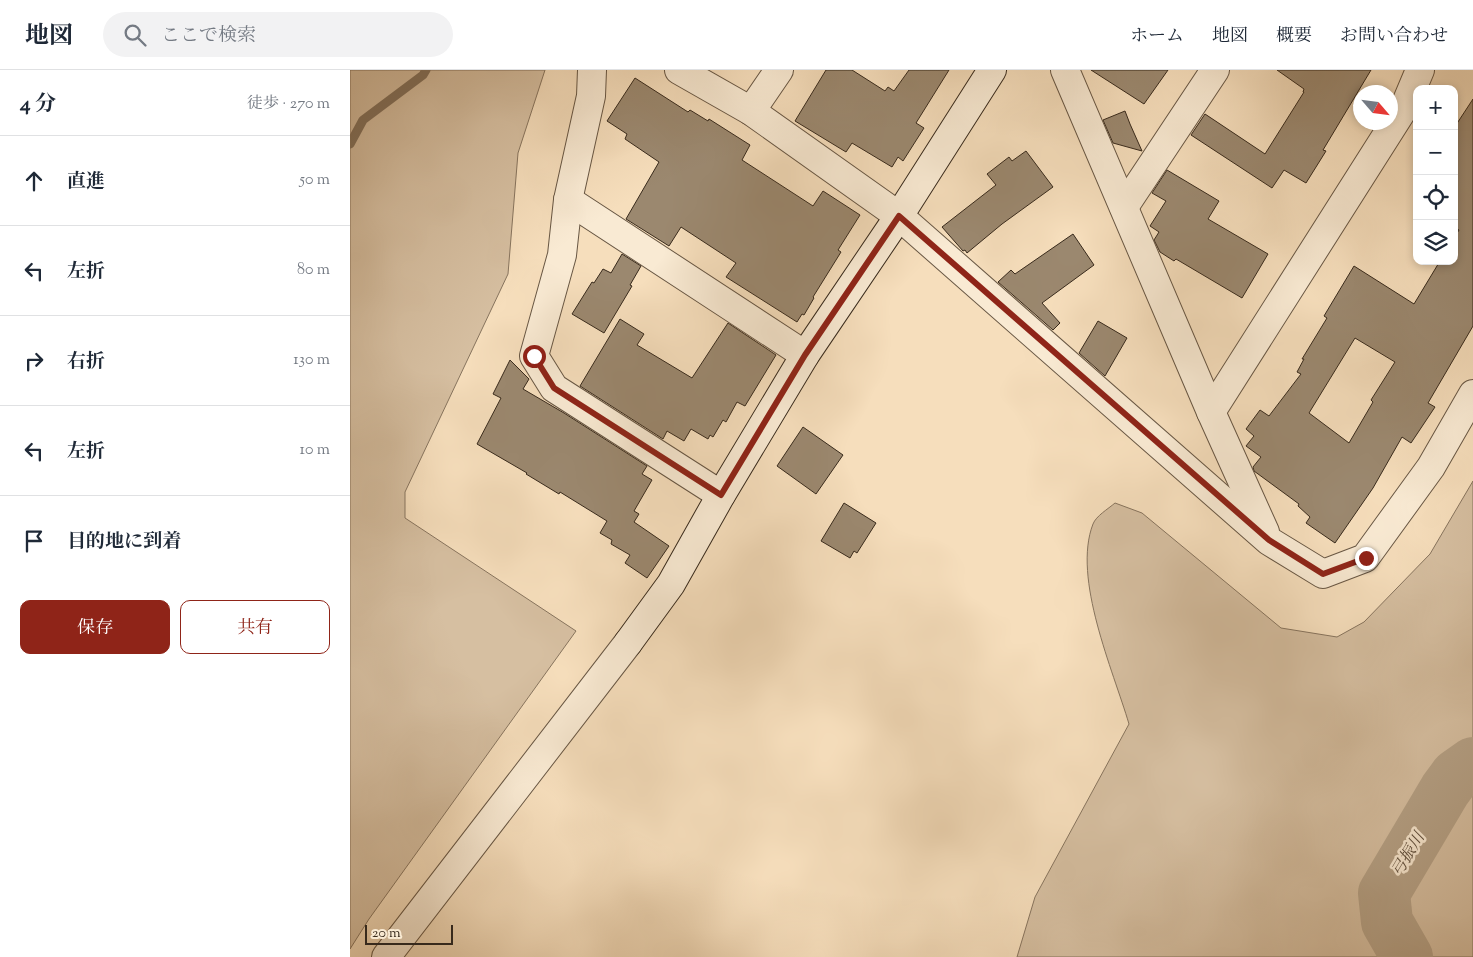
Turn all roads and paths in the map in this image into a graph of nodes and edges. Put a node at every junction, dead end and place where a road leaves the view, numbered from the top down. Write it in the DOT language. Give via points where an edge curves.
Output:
graph roads {
  1 [pos="592,70"];
  2 [pos="679,70"];
  3 [pos="779,70"];
  4 [pos="992,70"];
  5 [pos="1065,70"];
  6 [pos="1215,70"];
  7 [pos="1420,70"];
  8 [pos="751,111"];
  9 [pos="568,200"];
  10 [pos="1124,207"];
  11 [pos="899,216"];
  12 [pos="805,355"];
  13 [pos="1473,394"];
  14 [pos="1212,412"];
  15 [pos="721,495"];
  16 [pos="1269,540"];
  17 [pos="386,957"];
  1 -- 9 [label="street" via="590,96"];
  2 -- 8 [label="street"];
  3 -- 8 [label="street"];
  4 -- 11 [label="street"];
  5 -- 10 [label="street"];
  6 -- 10 [label="street"];
  7 -- 14 [label="street" via="1404,108"];
  8 -- 11 [label="street"];
  9 -- 12 [label="street"];
  9 -- 15 [label="street" via="562,255 534,356 554,388"];
  10 -- 14 [label="street"];
  11 -- 12 [label="street"];
  11 -- 16 [label="street"];
  12 -- 15 [label="street"];
  13 -- 16 [label="street" via="1430,467 1366,558 1323,574"];
  14 -- 16 [label="street"];
  15 -- 17 [label="street" via="671,584"];
}
